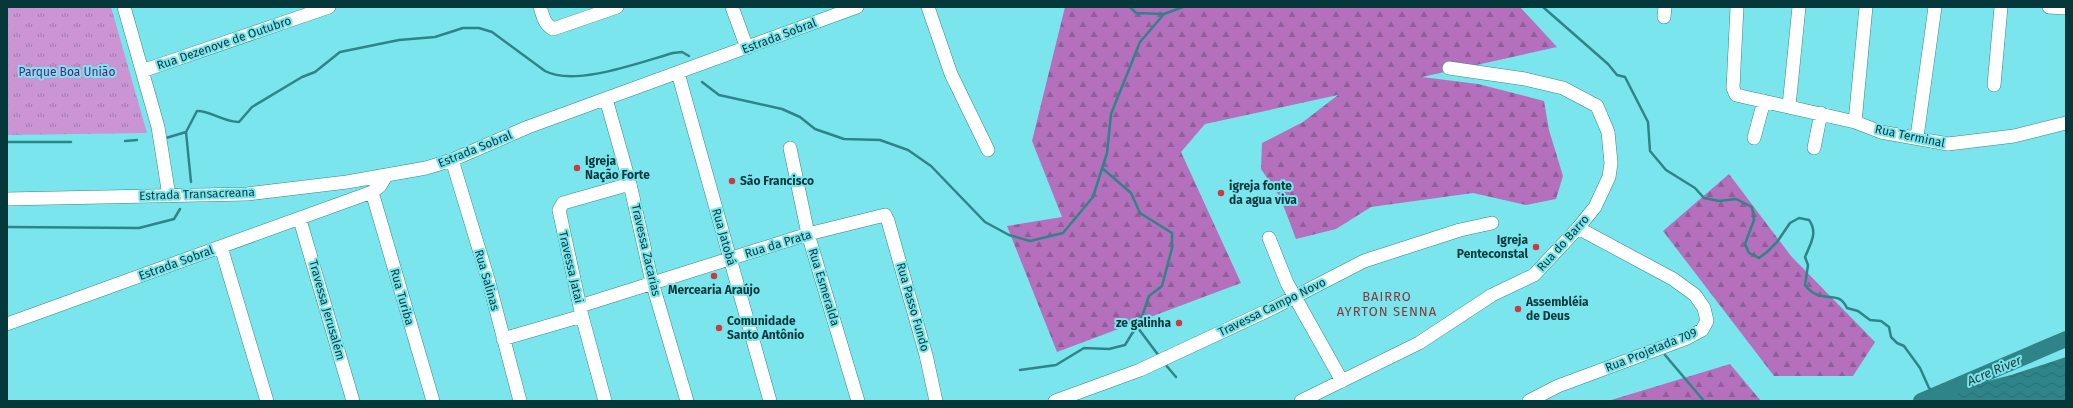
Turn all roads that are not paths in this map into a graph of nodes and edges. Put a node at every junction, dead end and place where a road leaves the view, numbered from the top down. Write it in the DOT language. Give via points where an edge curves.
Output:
graph roads {
  1 [pos="124,7"];
  2 [pos="329,7"];
  3 [pos="540,7"];
  4 [pos="617,7"];
  5 [pos="732,7"];
  6 [pos="857,7"];
  7 [pos="928,7"];
  8 [pos="1737,7"];
  9 [pos="1799,7"];
  10 [pos="1866,7"];
  11 [pos="1935,7"];
  12 [pos="2001,7"];
  13 [pos="2049,7"];
  14 [pos="2066,8"];
  15 [pos="747,48"];
  16 [pos="1448,68"];
  17 [pos="142,71"];
  18 [pos="678,73"];
  19 [pos="1994,85"];
  20 [pos="606,99"];
  21 [pos="1764,101"];
  22 [pos="1789,106"];
  23 [pos="1821,114"];
  24 [pos="1855,122"];
  25 [pos="2066,123"];
  26 [pos="1754,138"];
  27 [pos="1918,138"];
  28 [pos="790,148"];
  29 [pos="1814,148"];
  30 [pos="988,150"];
  31 [pos="452,160"];
  32 [pos="386,176"];
  33 [pos="630,184"];
  34 [pos="372,192"];
  35 [pos="169,196"];
  36 [pos="7,199"];
  37 [pos="885,215"];
  38 [pos="300,220"];
  39 [pos="1492,223"];
  40 [pos="1578,228"];
  41 [pos="808,234"];
  42 [pos="1269,238"];
  43 [pos="221,247"];
  44 [pos="730,258"];
  45 [pos="652,282"];
  46 [pos="1295,297"];
  47 [pos="581,311"];
  48 [pos="7,324"];
  49 [pos="503,339"];
  50 [pos="1342,381"];
  51 [pos="266,401"];
  52 [pos="353,401"];
  53 [pos="433,401"];
  54 [pos="520,401"];
  55 [pos="605,401"];
  56 [pos="687,401"];
  57 [pos="770,401"];
  58 [pos="858,401"];
  59 [pos="936,401"];
  60 [pos="1055,401"];
  61 [pos="1301,401"];
  62 [pos="1529,401"];
  1 -- 17 [label="street"];
  2 -- 17 [label="street, Rua Dezenove de Outubro"];
  3 -- 4 [label="street" via="544,20 554,29"];
  5 -- 15 [label="street"];
  6 -- 15 [label="street, Estrada Sobral"];
  7 -- 30 [label="street" via="951,74"];
  8 -- 21 [label="street, Rua Terminal" via="1733,88 1736,95"];
  9 -- 22 [label="street"];
  10 -- 24 [label="street"];
  11 -- 27 [label="street"];
  12 -- 19 [label="street"];
  13 -- 14 [label="street"];
  15 -- 18 [label="street, Estrada Sobral"];
  16 -- 40 [label="street, Rua do Barro" via="1517,77 1563,88 1597,106 1608,132 1611,163 1609,177 1595,207"];
  17 -- 35 [label="street" via="158,127"];
  18 -- 20 [label="street, Estrada Sobral"];
  18 -- 44 [label="street, Rua Jatobá"];
  20 -- 31 [label="street, Estrada Sobral" via="528,127"];
  20 -- 33 [label="street, Travessa Zacarias"];
  21 -- 22 [label="street, Rua Terminal"];
  21 -- 26 [label="street"];
  22 -- 23 [label="street, Rua Terminal"];
  23 -- 24 [label="street, Rua Terminal"];
  23 -- 29 [label="street"];
  24 -- 27 [label="street, Rua Terminal" via="1881,132"];
  25 -- 27 [label="street, Rua Terminal" via="1984,141 1948,144"];
  28 -- 41 [label="street, Rua Esmeralda"];
  31 -- 32 [label="street, Estrada Sobral"];
  31 -- 49 [label="street, Rua Salinas" via="488,279"];
  32 -- 34 [label="street, Estrada Sobral" via="380,186"];
  32 -- 35 [label="street, Estrada Transacreana" via="246,194"];
  33 -- 45 [label="street, Travessa Zacarias"];
  33 -- 47 [label="street, Travessa Jatai" via="559,206"];
  34 -- 38 [label="street, Estrada Sobral"];
  34 -- 53 [label="street, Rua Turiba"];
  35 -- 36 [label="street, Estrada Transacreana"];
  37 -- 41 [label="street, Rua da Prata"];
  37 -- 59 [label="street, Rua Passo Fundo" via="926,355"];
  38 -- 43 [label="street, Estrada Sobral"];
  38 -- 52 [label="street, Travessa Jerusalém"];
  39 -- 46 [label="street, Travessa Campo Novo" via="1460,230 1364,261"];
  40 -- 50 [label="street, Rua do Barro" via="1534,275 1492,295 1419,343"];
  40 -- 62 [label="street, Rua Projetada 709" via="1673,280 1695,295 1704,308 1707,321 1702,330 1685,339 1558,386"];
  41 -- 44 [label="street, Rua da Prata"];
  41 -- 58 [label="street, Rua Esmeralda"];
  42 -- 46 [label="street" via="1280,269"];
  43 -- 48 [label="street, Estrada Sobral"];
  43 -- 51 [label="street"];
  44 -- 45 [label="street, Rua da Prata"];
  44 -- 57 [label="street, Rua Jatobá"];
  45 -- 47 [label="street, Rua da Prata"];
  45 -- 56 [label="street, Travessa Zacarias"];
  46 -- 50 [label="street"];
  46 -- 60 [label="street, Travessa Campo Novo" via="1140,370"];
  47 -- 49 [label="street, Rua da Prata"];
  47 -- 55 [label="street, Travessa Jatai"];
  49 -- 54 [label="street, Rua Salinas"];
  50 -- 61 [label="street, Rua do Barro"];
}
